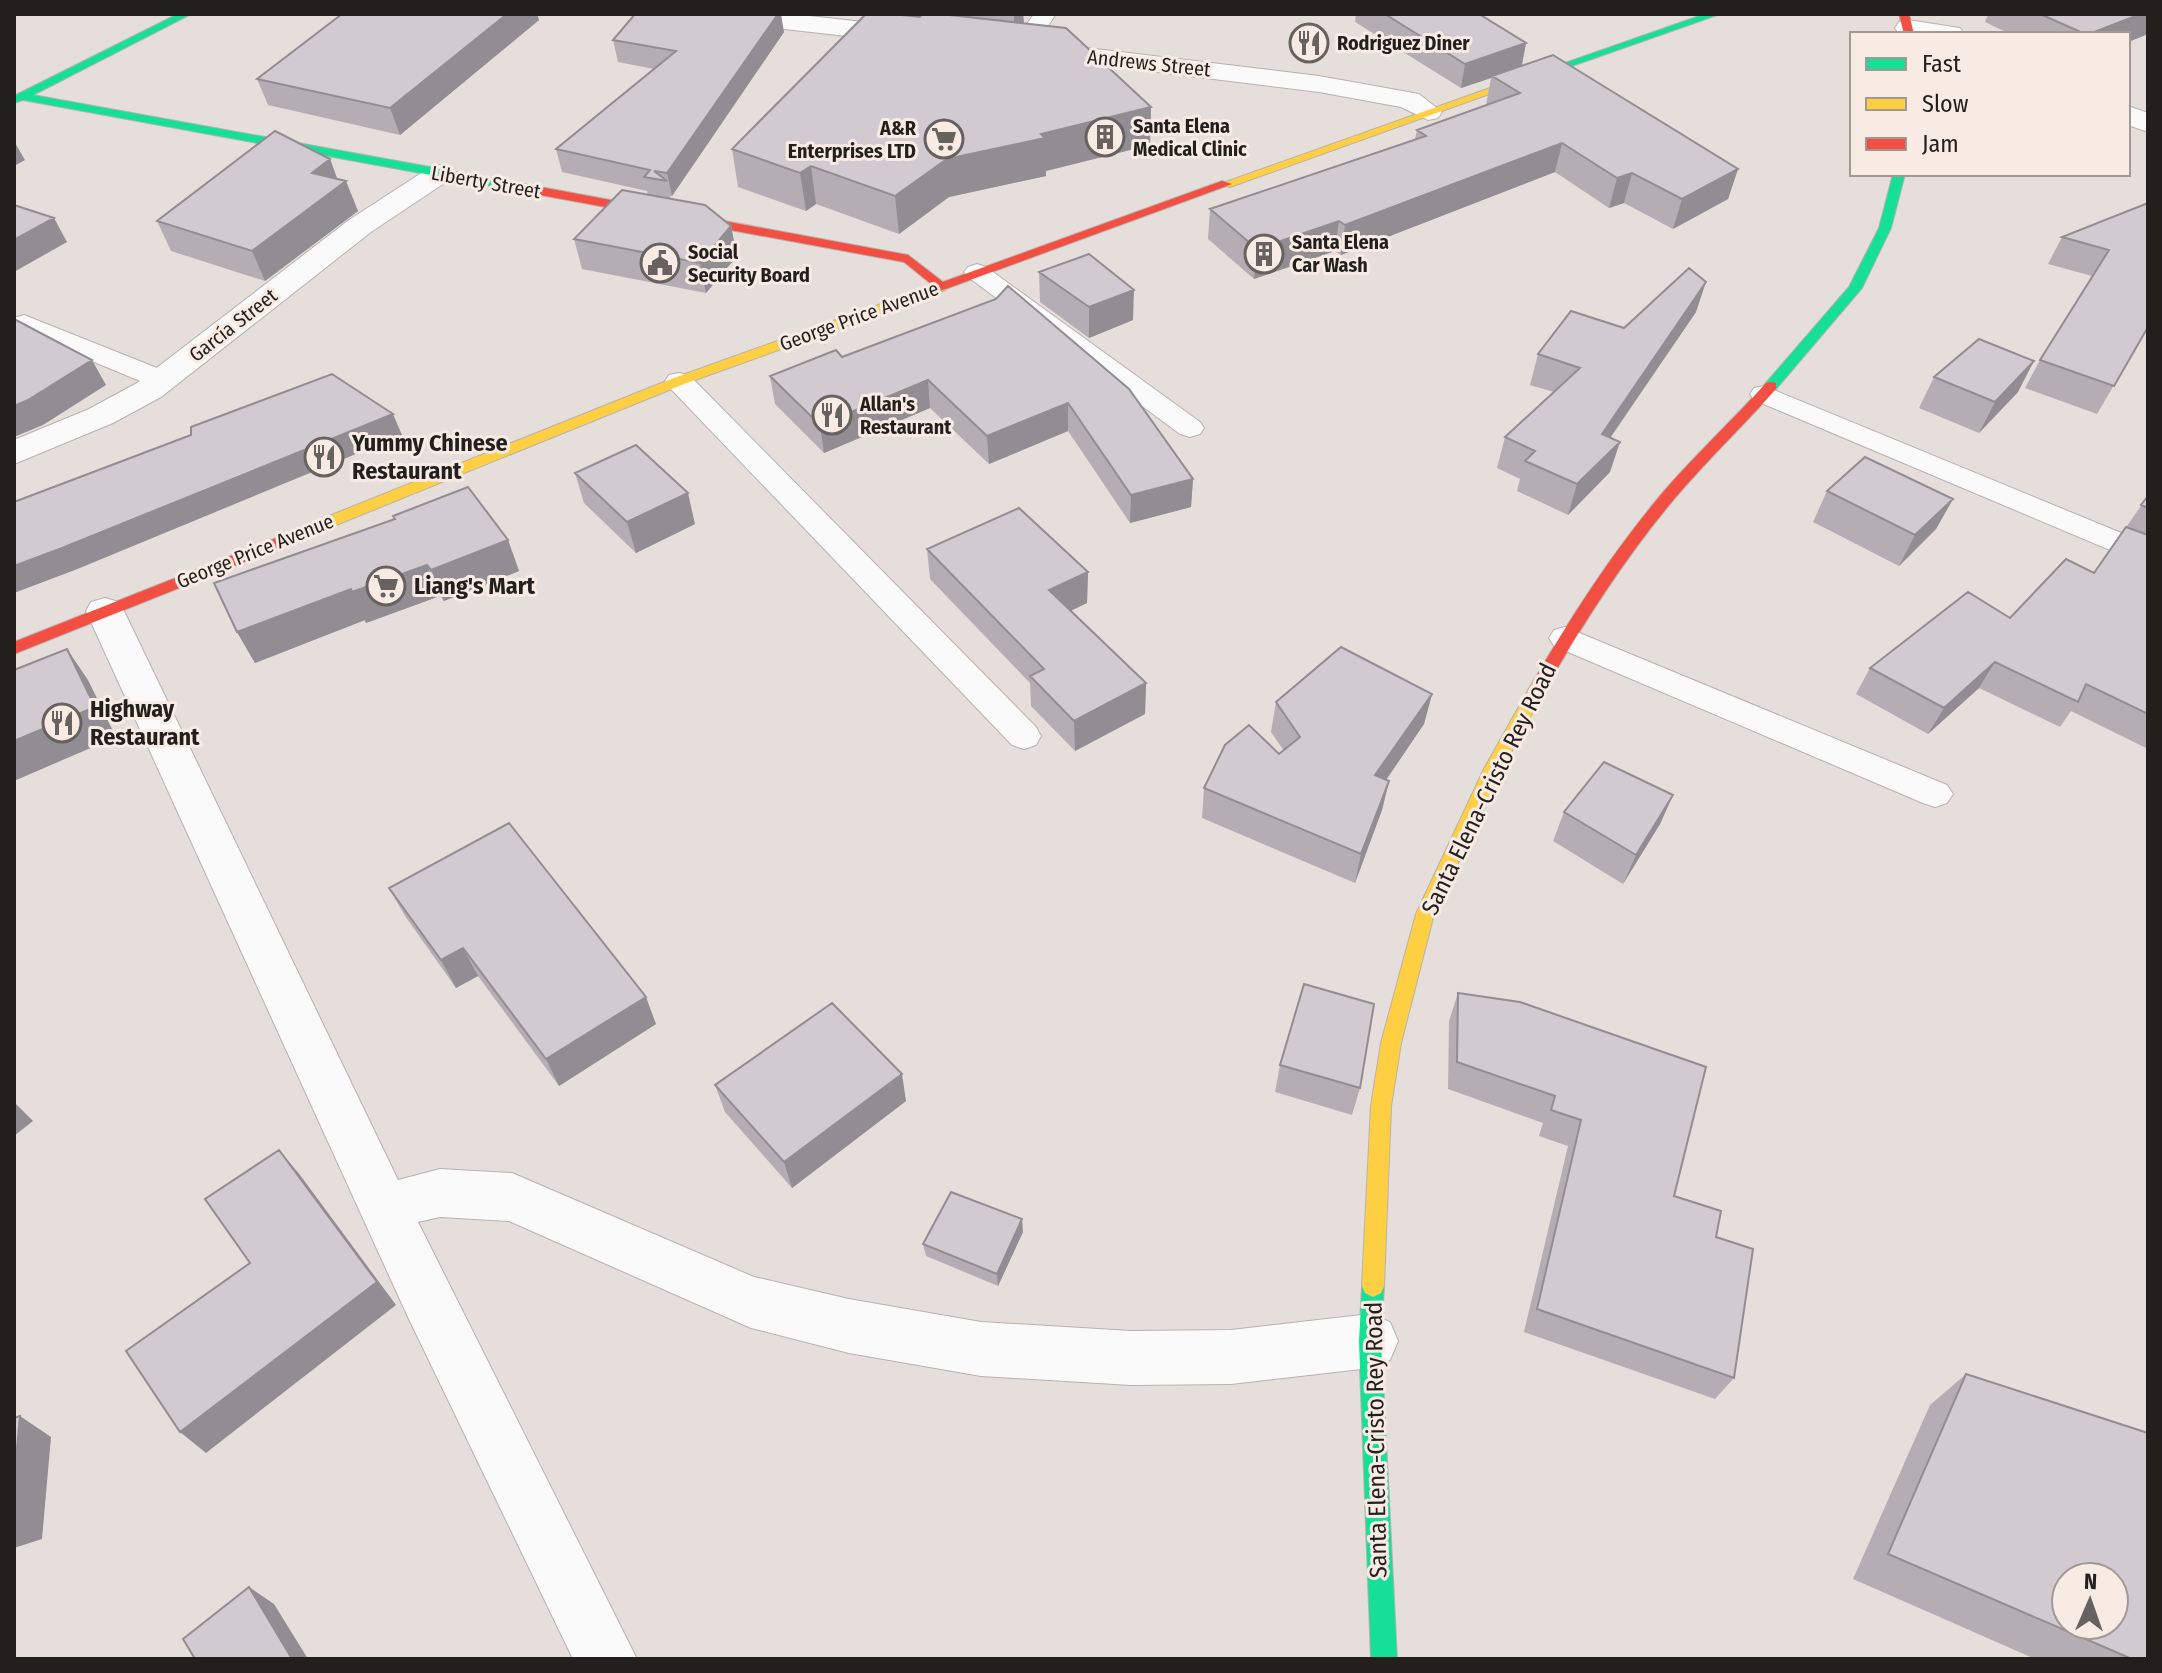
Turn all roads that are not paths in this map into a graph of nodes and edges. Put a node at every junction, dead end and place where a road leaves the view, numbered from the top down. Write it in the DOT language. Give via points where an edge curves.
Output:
graph roads {
  1 [pos="186,14"];
  2 [pos="722,14"];
  3 [pos="1045,14"];
  4 [pos="1715,14"];
  5 [pos="854,21"];
  6 [pos="1907,25"];
  7 [pos="1941,32"];
  8 [pos="942,39"];
  9 [pos="989,44"];
  10 [pos="1021,48"];
  11 [pos="18,98"];
  12 [pos="1428,112"];
  13 [pos="2130,115"];
  14 [pos="2148,124"];
  15 [pos="439,174"];
  16 [pos="1898,176"];
  17 [pos="977,272"];
  18 [pos="940,286"];
  19 [pos="24,323"];
  20 [pos="162,380"];
  21 [pos="679,381"];
  22 [pos="1764,394"];
  23 [pos="1190,428"];
  24 [pos="14,453"];
  25 [pos="2148,556"];
  26 [pos="105,611"];
  27 [pos="1565,638"];
  28 [pos="14,648"];
  29 [pos="1024,736"];
  30 [pos="1935,794"];
  31 [pos="384,1207"];
  32 [pos="1370,1341"];
  33 [pos="606,1659"];
  34 [pos="1384,1659"];
  1 -- 11 [label="main road"];
  2 -- 5 [label="street"];
  3 -- 10 [label="lane"];
  4 -- 12 [label="main road, George Price Avenue"];
  5 -- 8 [label="street"];
  6 -- 7 [label="street"];
  9 -- 10 [label="street, Andrews Street"];
  10 -- 12 [label="street, Andrews Street" via="1319,84 1409,100"];
  11 -- 15 [label="main road, Liberty Street"];
  12 -- 17 [label="main road, George Price Avenue"];
  13 -- 14 [label="street"];
  15 -- 18 [label="main road, Liberty Street" via="908,259"];
  15 -- 20 [label="street, García Street" via="360,226"];
  16 -- 22 [label="main road, Santa Elena-Cristo Rey Road" via="1885,228 1855,288"];
  17 -- 18 [label="main road, George Price Avenue"];
  17 -- 23 [label="lane"];
  18 -- 21 [label="main road, George Price Avenue"];
  19 -- 20 [label="lane"];
  20 -- 24 [label="street, García Street" via="101,416"];
  21 -- 26 [label="main road, George Price Avenue"];
  21 -- 29 [label="lane"];
  22 -- 25 [label="lane"];
  22 -- 27 [label="main road, Santa Elena-Cristo Rey Road" via="1689,473"];
  26 -- 28 [label="main road, George Price Avenue"];
  26 -- 31 [label="street"];
  27 -- 30 [label="lane"];
  27 -- 32 [label="main road, Santa Elena-Cristo Rey Road" via="1456,844 1425,914 1408,972 1381,1106"];
  31 -- 32 [label="street" via="440,1193 512,1197 751,1302 981,1349 1131,1358 1231,1357"];
  31 -- 33 [label="street"];
  32 -- 34 [label="main road, Santa Elena-Cristo Rey Road"];
}
